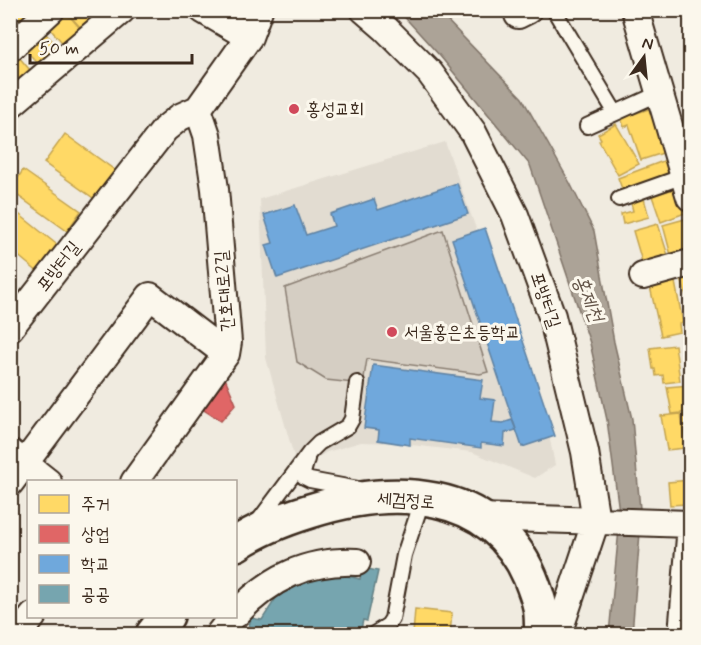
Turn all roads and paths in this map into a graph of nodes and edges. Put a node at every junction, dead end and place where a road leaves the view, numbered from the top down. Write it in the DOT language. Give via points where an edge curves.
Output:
graph roads {
  1 [pos="51,10"];
  2 [pos="122,10"];
  3 [pos="203,10"];
  4 [pos="259,10"];
  5 [pos="364,10"];
  6 [pos="554,10"];
  7 [pos="635,10"];
  8 [pos="249,37"];
  9 [pos="10,48"];
  10 [pos="660,93"];
  11 [pos="10,105"];
  12 [pos="198,109"];
  13 [pos="615,112"];
  14 [pos="587,126"];
  15 [pos="687,186"];
  16 [pos="619,199"];
  17 [pos="690,263"];
  18 [pos="643,276"];
  19 [pos="10,328"];
  20 [pos="226,354"];
  21 [pos="357,383"];
  22 [pos="310,452"];
  23 [pos="15,466"];
  24 [pos="44,480"];
  25 [pos="135,480"];
  26 [pos="409,497"];
  27 [pos="480,517"];
  28 [pos="598,520"];
  29 [pos="683,528"];
  30 [pos="241,540"];
  31 [pos="357,562"];
  32 [pos="689,582"];
  33 [pos="237,612"];
  34 [pos="31,618"];
  35 [pos="165,618"];
  36 [pos="19,634"];
  37 [pos="153,634"];
  38 [pos="374,634"];
  39 [pos="542,634"];
  40 [pos="558,634"];
  41 [pos="682,634"];
  1 -- 9 [label="street"];
  2 -- 11 [label="street"];
  3 -- 8 [label="street"];
  4 -- 8 [label="street, 포방터길"];
  5 -- 28 [label="street, 포방터길" via="436,82 473,132 515,215 552,316"];
  6 -- 13 [label="lane"];
  7 -- 10 [label="street"];
  8 -- 12 [label="street, 포방터길"];
  10 -- 13 [label="lane"];
  10 -- 15 [label="street"];
  12 -- 19 [label="street, 포방터길" via="165,129"];
  12 -- 20 [label="street, 간호대로2길" via="207,135 215,189 228,330"];
  13 -- 14 [label="lane"];
  15 -- 16 [label="lane"];
  17 -- 18 [label="street"];
  20 -- 23 [label="street" via="150,296"];
  20 -- 25 [label="street, 간호대로2길"];
  21 -- 22 [label="lane" via="348,426"];
  22 -- 26 [label="lane" via="303,473 310,480"];
  22 -- 30 [label="lane"];
  23 -- 24 [label="street"];
  26 -- 27 [label="main road, 세검정로" via="451,504"];
  26 -- 30 [label="main road, 세검정로" via="336,502"];
  26 -- 38 [label="lane" via="404,555 392,619"];
  27 -- 28 [label="street"];
  27 -- 39 [label="main road, 세검정로" via="502,534 525,566 540,607"];
  28 -- 29 [label="street"];
  28 -- 40 [label="street, 포방터길"];
  29 -- 32 [label="street"];
  31 -- 33 [label="street" via="304,567 269,584"];
  32 -- 41 [label="street"];
  34 -- 36 [label="street"];
  35 -- 37 [label="main road"];
}
